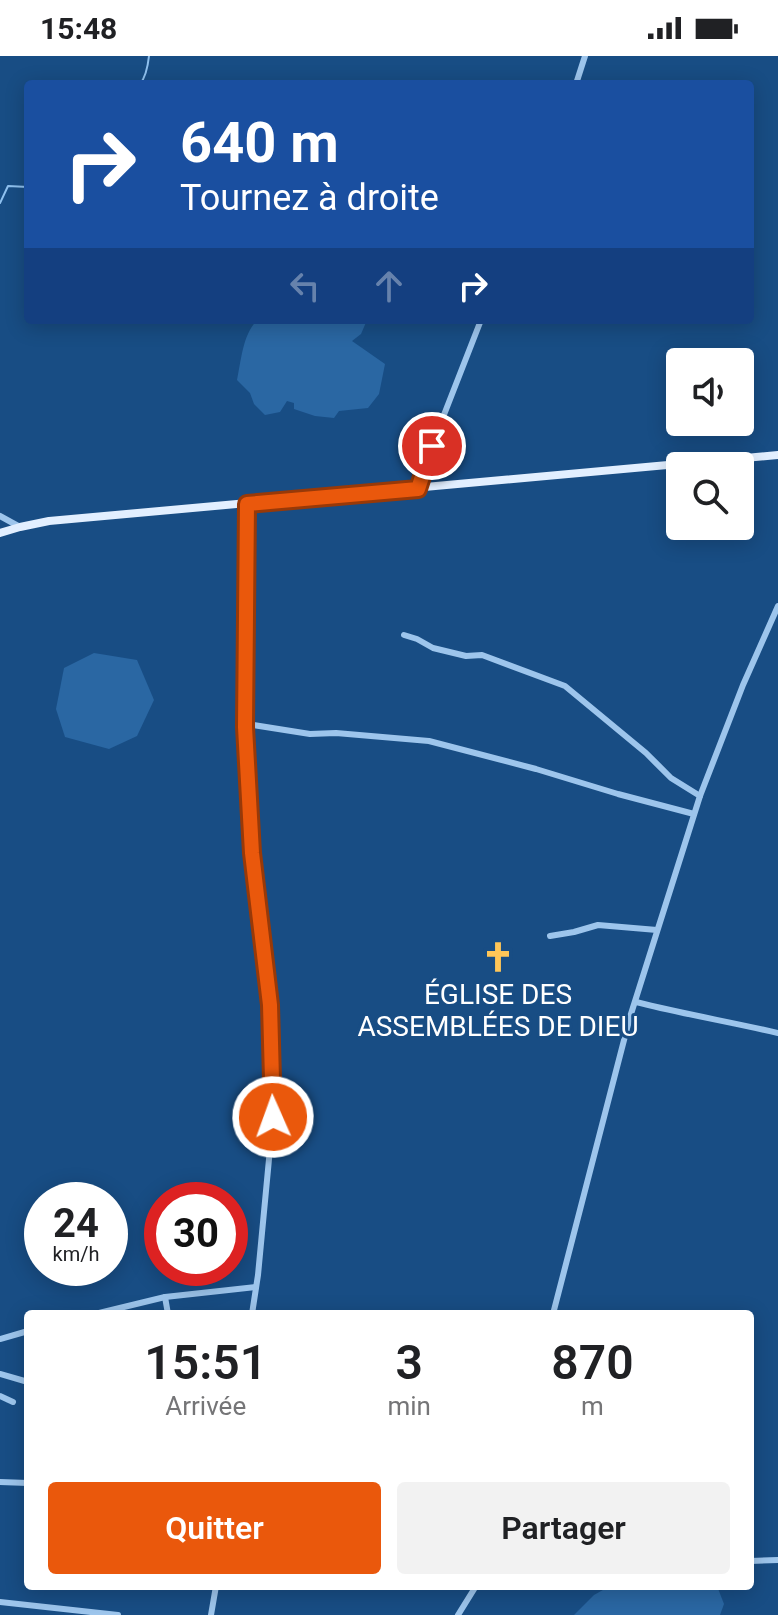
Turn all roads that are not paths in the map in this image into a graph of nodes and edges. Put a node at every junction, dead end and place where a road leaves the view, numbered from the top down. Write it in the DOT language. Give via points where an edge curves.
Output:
graph roads {
  1 [pos="585,56"];
  2 [pos="577,80"];
  3 [pos="479,324"];
  4 [pos="778,455"];
  5 [pos="418,489"];
  6 [pos="247,504"];
  7 [pos="0,516"];
  8 [pos="20,527"];
  9 [pos="0,533"];
  10 [pos="778,606"];
  11 [pos="404,635"];
  12 [pos="245,727"];
  13 [pos="700,796"];
  14 [pos="694,814"];
  15 [pos="657,930"];
  16 [pos="550,936"];
  17 [pos="636,1002"];
  18 [pos="778,1033"];
  19 [pos="256,1287"];
  20 [pos="165,1297"];
  21 [pos="111,1310"];
  22 [pos="167,1310"];
  23 [pos="253,1310"];
  24 [pos="554,1310"];
  25 [pos="24,1335"];
  26 [pos="0,1339"];
  27 [pos="0,1374"];
  28 [pos="24,1381"];
  29 [pos="0,1396"];
  30 [pos="13,1402"];
  31 [pos="0,1482"];
  32 [pos="24,1483"];
  33 [pos="778,1560"];
  34 [pos="754,1561"];
  35 [pos="215,1590"];
  36 [pos="474,1590"];
  37 [pos="0,1602"];
  38 [pos="118,1615"];
  39 [pos="211,1615"];
  40 [pos="458,1615"];
  1 -- 2 [label="street"];
  3 -- 5 [label="street"];
  4 -- 5 [label="main road"];
  5 -- 6 [label="main road"];
  6 -- 8 [label="main road"];
  6 -- 12 [label="street"];
  7 -- 8 [label="street"];
  8 -- 9 [label="main road"];
  10 -- 13 [label="street"];
  11 -- 13 [label="street" via="433,648 482,655 565,686 671,778"];
  12 -- 14 [label="street" via="429,741"];
  12 -- 19 [label="street" via="252,853 270,1005 273,1117"];
  13 -- 14 [label="street"];
  14 -- 15 [label="street"];
  15 -- 16 [label="street" via="598,925"];
  15 -- 17 [label="street"];
  17 -- 18 [label="street"];
  17 -- 24 [label="street"];
  19 -- 20 [label="street"];
  19 -- 23 [label="street"];
  20 -- 21 [label="street"];
  20 -- 22 [label="street"];
  25 -- 26 [label="street"];
  27 -- 28 [label="street"];
  29 -- 30 [label="street"];
  31 -- 32 [label="street"];
  33 -- 34 [label="street"];
  35 -- 39 [label="street"];
  36 -- 40 [label="street"];
  37 -- 38 [label="street"];
}
